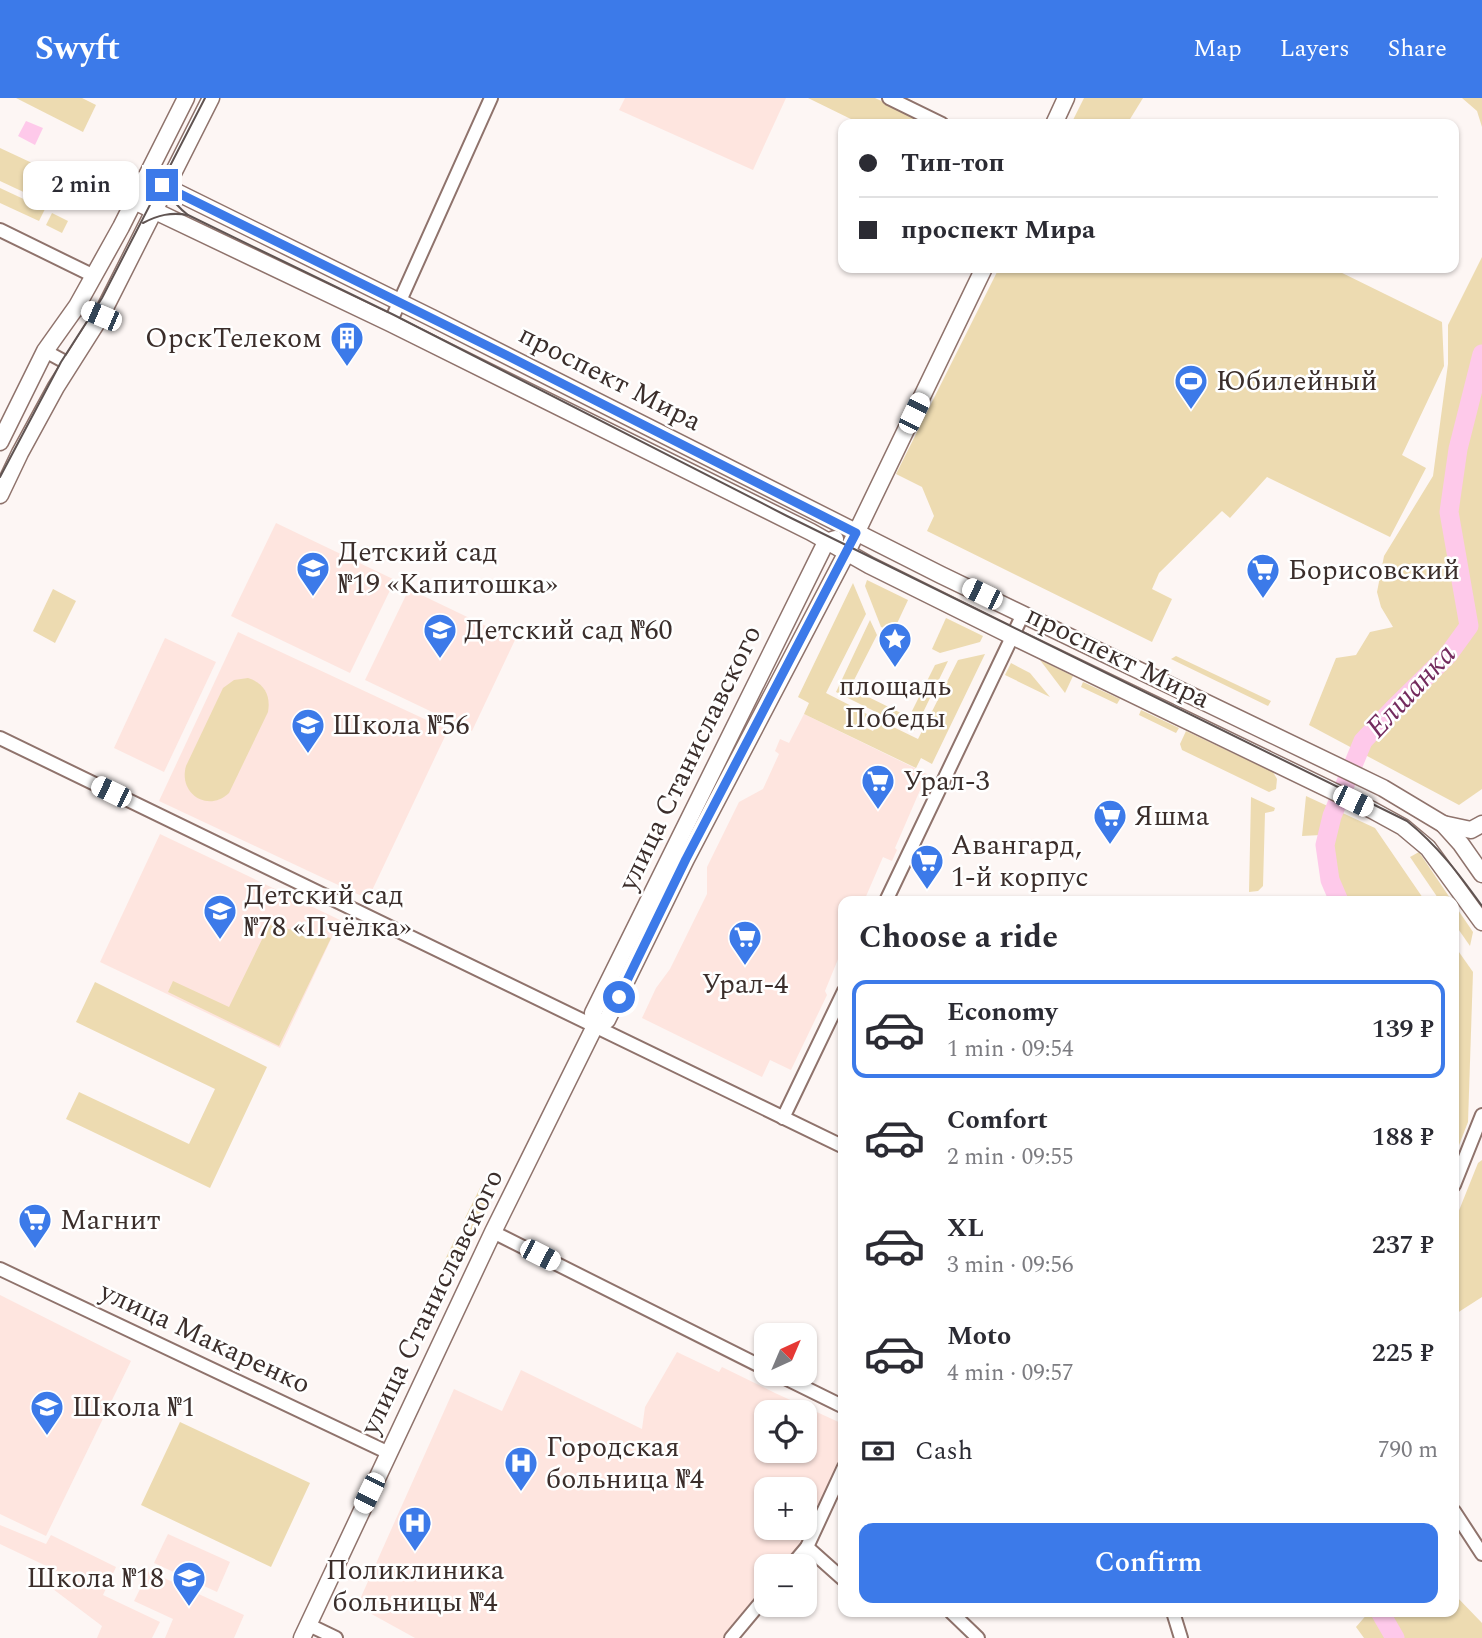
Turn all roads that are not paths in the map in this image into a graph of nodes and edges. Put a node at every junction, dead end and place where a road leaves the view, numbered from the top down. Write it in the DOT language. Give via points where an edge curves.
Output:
graph roads {
  1 [pos="186,98"];
  2 [pos="211,98"];
  3 [pos="491,98"];
  4 [pos="889,98"];
  5 [pos="1066,98"];
  6 [pos="932,119"];
  7 [pos="1056,119"];
  8 [pos="146,177"];
  9 [pos="167,187"];
  10 [pos="134,201"];
  11 [pos="156,211"];
  12 [pos="0,230"];
  13 [pos="331,268"];
  14 [pos="982,273"];
  15 [pos="94,276"];
  16 [pos="320,290"];
  17 [pos="400,302"];
  18 [pos="77,306"];
  19 [pos="101,316"];
  20 [pos="432,318"];
  21 [pos="390,323"];
  22 [pos="421,339"];
  23 [pos="46,351"];
  24 [pos="69,364"];
  25 [pos="581,393"];
  26 [pos="571,414"];
  27 [pos="0,442"];
  28 [pos="680,442"];
  29 [pos="20,453"];
  30 [pos="714,459"];
  31 [pos="669,462"];
  32 [pos="704,479"];
  33 [pos="0,495"];
  34 [pos="856,533"];
  35 [pos="826,541"];
  36 [pos="847,552"];
  37 [pos="1023,614"];
  38 [pos="1012,636"];
  39 [pos="0,738"];
  40 [pos="1443,824"];
  41 [pos="1482,824"];
  42 [pos="1482,874"];
  43 [pos="888,896"];
  44 [pos="1482,922"];
  45 [pos="838,1003"];
  46 [pos="594,1028"];
  47 [pos="1482,1115"];
  48 [pos="783,1118"];
  49 [pos="838,1144"];
  50 [pos="1459,1172"];
  51 [pos="493,1232"];
  52 [pos="0,1269"];
  53 [pos="754,1363"];
  54 [pos="801,1386"];
  55 [pos="838,1404"];
  56 [pos="389,1453"];
  57 [pos="838,1480"];
  58 [pos="1459,1519"];
  59 [pos="807,1547"];
  60 [pos="801,1554"];
  61 [pos="1482,1554"];
  62 [pos="838,1575"];
  63 [pos="754,1610"];
  64 [pos="956,1617"];
  65 [pos="1175,1617"];
  66 [pos="305,1632"];
  67 [pos="337,1638"];
  68 [pos="731,1638"];
  69 [pos="978,1638"];
  70 [pos="1181,1638"];
  1 -- 8 [label="main road"];
  2 -- 9 [label="main road"];
  3 -- 17 [label="street"];
  4 -- 6 [label="street"];
  5 -- 7 [label="main road"];
  8 -- 9 [label="main road, проспект Мира"];
  8 -- 10 [label="main road"];
  9 -- 11 [label="main road"];
  9 -- 13 [label="main road, проспект Мира"];
  10 -- 11 [label="main road, проспект Мира"];
  10 -- 15 [label="main road"];
  11 -- 16 [label="main road, проспект Мира"];
  11 -- 19 [label="main road"];
  12 -- 15 [label="street"];
  13 -- 16 [label="street"];
  13 -- 17 [label="main road, проспект Мира"];
  14 -- 34 [label="main road, улица Станиславского"];
  15 -- 18 [label="main road"];
  16 -- 21 [label="main road, проспект Мира"];
  17 -- 20 [label="main road, проспект Мира"];
  17 -- 21 [label="street"];
  18 -- 19 [label="street"];
  18 -- 23 [label="main road"];
  19 -- 24 [label="main road"];
  20 -- 22 [label="street"];
  20 -- 25 [label="main road, проспект Мира"];
  21 -- 22 [label="main road, проспект Мира"];
  22 -- 26 [label="main road, проспект Мира"];
  23 -- 24 [label="street"];
  23 -- 27 [label="main road"];
  24 -- 29 [label="main road"];
  25 -- 26 [label="street"];
  25 -- 28 [label="main road, проспект Мира"];
  26 -- 31 [label="main road, проспект Мира"];
  27 -- 29 [label="street"];
  28 -- 30 [label="main road, проспект Мира"];
  28 -- 31 [label="street"];
  29 -- 33 [label="main road"];
  30 -- 32 [label="street"];
  30 -- 34 [label="main road, проспект Мира"];
  31 -- 32 [label="main road, проспект Мира"];
  32 -- 35 [label="main road, проспект Мира"];
  34 -- 35 [label="main road"];
  34 -- 36 [label="main road, улица Станиславского"];
  34 -- 37 [label="main road, проспект Мира"];
  35 -- 36 [label="main road, проспект Мира"];
  35 -- 46 [label="main road, улица Станиславского" via="593,1013"];
  36 -- 38 [label="main road, проспект Мира"];
  36 -- 46 [label="main road, улица Станиславского" via="607,1020"];
  37 -- 38 [label="street"];
  37 -- 40 [label="main road, проспект Мира" via="1383,788"];
  38 -- 43 [label="street"];
  38 -- 44 [label="main road, проспект Мира" via="1403,827 1428,848"];
  39 -- 46 [label="street"];
  40 -- 41 [label="main road" via="1471,830"];
  40 -- 42 [label="main road, проспект Мира"];
  45 -- 48 [label="street"];
  46 -- 48 [label="street"];
  46 -- 51 [label="main road, улица Станиславского"];
  47 -- 50 [label="street"];
  48 -- 49 [label="street"];
  51 -- 53 [label="street"];
  51 -- 56 [label="main road, улица Станиславского"];
  52 -- 56 [label="street, улица Макаренко"];
  54 -- 55 [label="street"];
  56 -- 66 [label="main road, улица Станиславского"];
  57 -- 59 [label="street"];
  58 -- 61 [label="street"];
  59 -- 60 [label="street"];
  59 -- 62 [label="street"];
  63 -- 68 [label="street"];
  64 -- 69 [label="street"];
  65 -- 70 [label="street"];
  66 -- 67 [label="street"];
}
